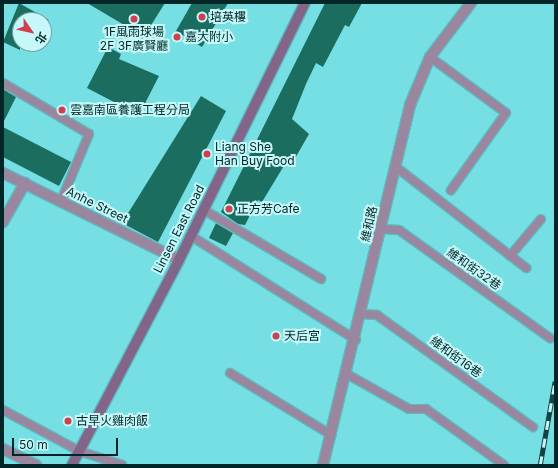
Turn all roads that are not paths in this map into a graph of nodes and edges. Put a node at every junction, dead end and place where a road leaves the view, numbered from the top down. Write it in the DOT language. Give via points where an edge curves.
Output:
graph roads {
  1 [pos="305,3"];
  2 [pos="471,3"];
  3 [pos="430,57"];
  4 [pos="3,83"];
  5 [pos="396,167"];
  6 [pos="3,173"];
  7 [pos="25,183"];
  8 [pos="451,190"];
  9 [pos="61,202"];
  10 [pos="204,210"];
  11 [pos="541,219"];
  12 [pos="3,222"];
  13 [pos="381,229"];
  14 [pos="191,236"];
  15 [pos="510,256"];
  16 [pos="179,260"];
  17 [pos="526,268"];
  18 [pos="321,279"];
  19 [pos="362,314"];
  20 [pos="550,338"];
  21 [pos="356,340"];
  22 [pos="346,372"];
  23 [pos="230,373"];
  24 [pos="3,410"];
  25 [pos="533,427"];
  26 [pos="330,435"];
  27 [pos="3,449"];
  28 [pos="79,451"];
  29 [pos="36,465"];
  30 [pos="72,465"];
  31 [pos="122,465"];
  32 [pos="323,465"];
  33 [pos="504,465"];
  1 -- 10 [label="main road, Linsen East Road"];
  2 -- 3 [label="street, 維和路"];
  3 -- 5 [label="street, 維和路" via="410,105"];
  3 -- 8 [label="lane" via="506,113"];
  4 -- 9 [label="lane" via="90,134"];
  5 -- 13 [label="street, 維和路"];
  5 -- 15 [label="lane"];
  6 -- 7 [label="street, Anhe Street"];
  7 -- 9 [label="street, Anhe Street"];
  7 -- 12 [label="street"];
  9 -- 16 [label="street, Anhe Street"];
  10 -- 14 [label="main road, Linsen East Road"];
  10 -- 18 [label="lane"];
  11 -- 15 [label="lane"];
  13 -- 19 [label="street, 維和路"];
  13 -- 20 [label="lane, 維和街32巷" via="399,230"];
  14 -- 16 [label="main road, Linsen East Road"];
  14 -- 21 [label="lane"];
  15 -- 17 [label="lane"];
  16 -- 28 [label="main road, Linsen East Road"];
  19 -- 21 [label="street, 維和路"];
  19 -- 25 [label="lane, 維和街16巷" via="377,315"];
  21 -- 22 [label="street, 維和路"];
  22 -- 26 [label="street, 維和路"];
  22 -- 33 [label="lane" via="409,409 426,409"];
  23 -- 26 [label="lane"];
  24 -- 28 [label="lane"];
  26 -- 32 [label="street, 維和路"];
  27 -- 29 [label="street"];
  28 -- 30 [label="main road, Linsen East Road"];
  28 -- 31 [label="lane"];
}
